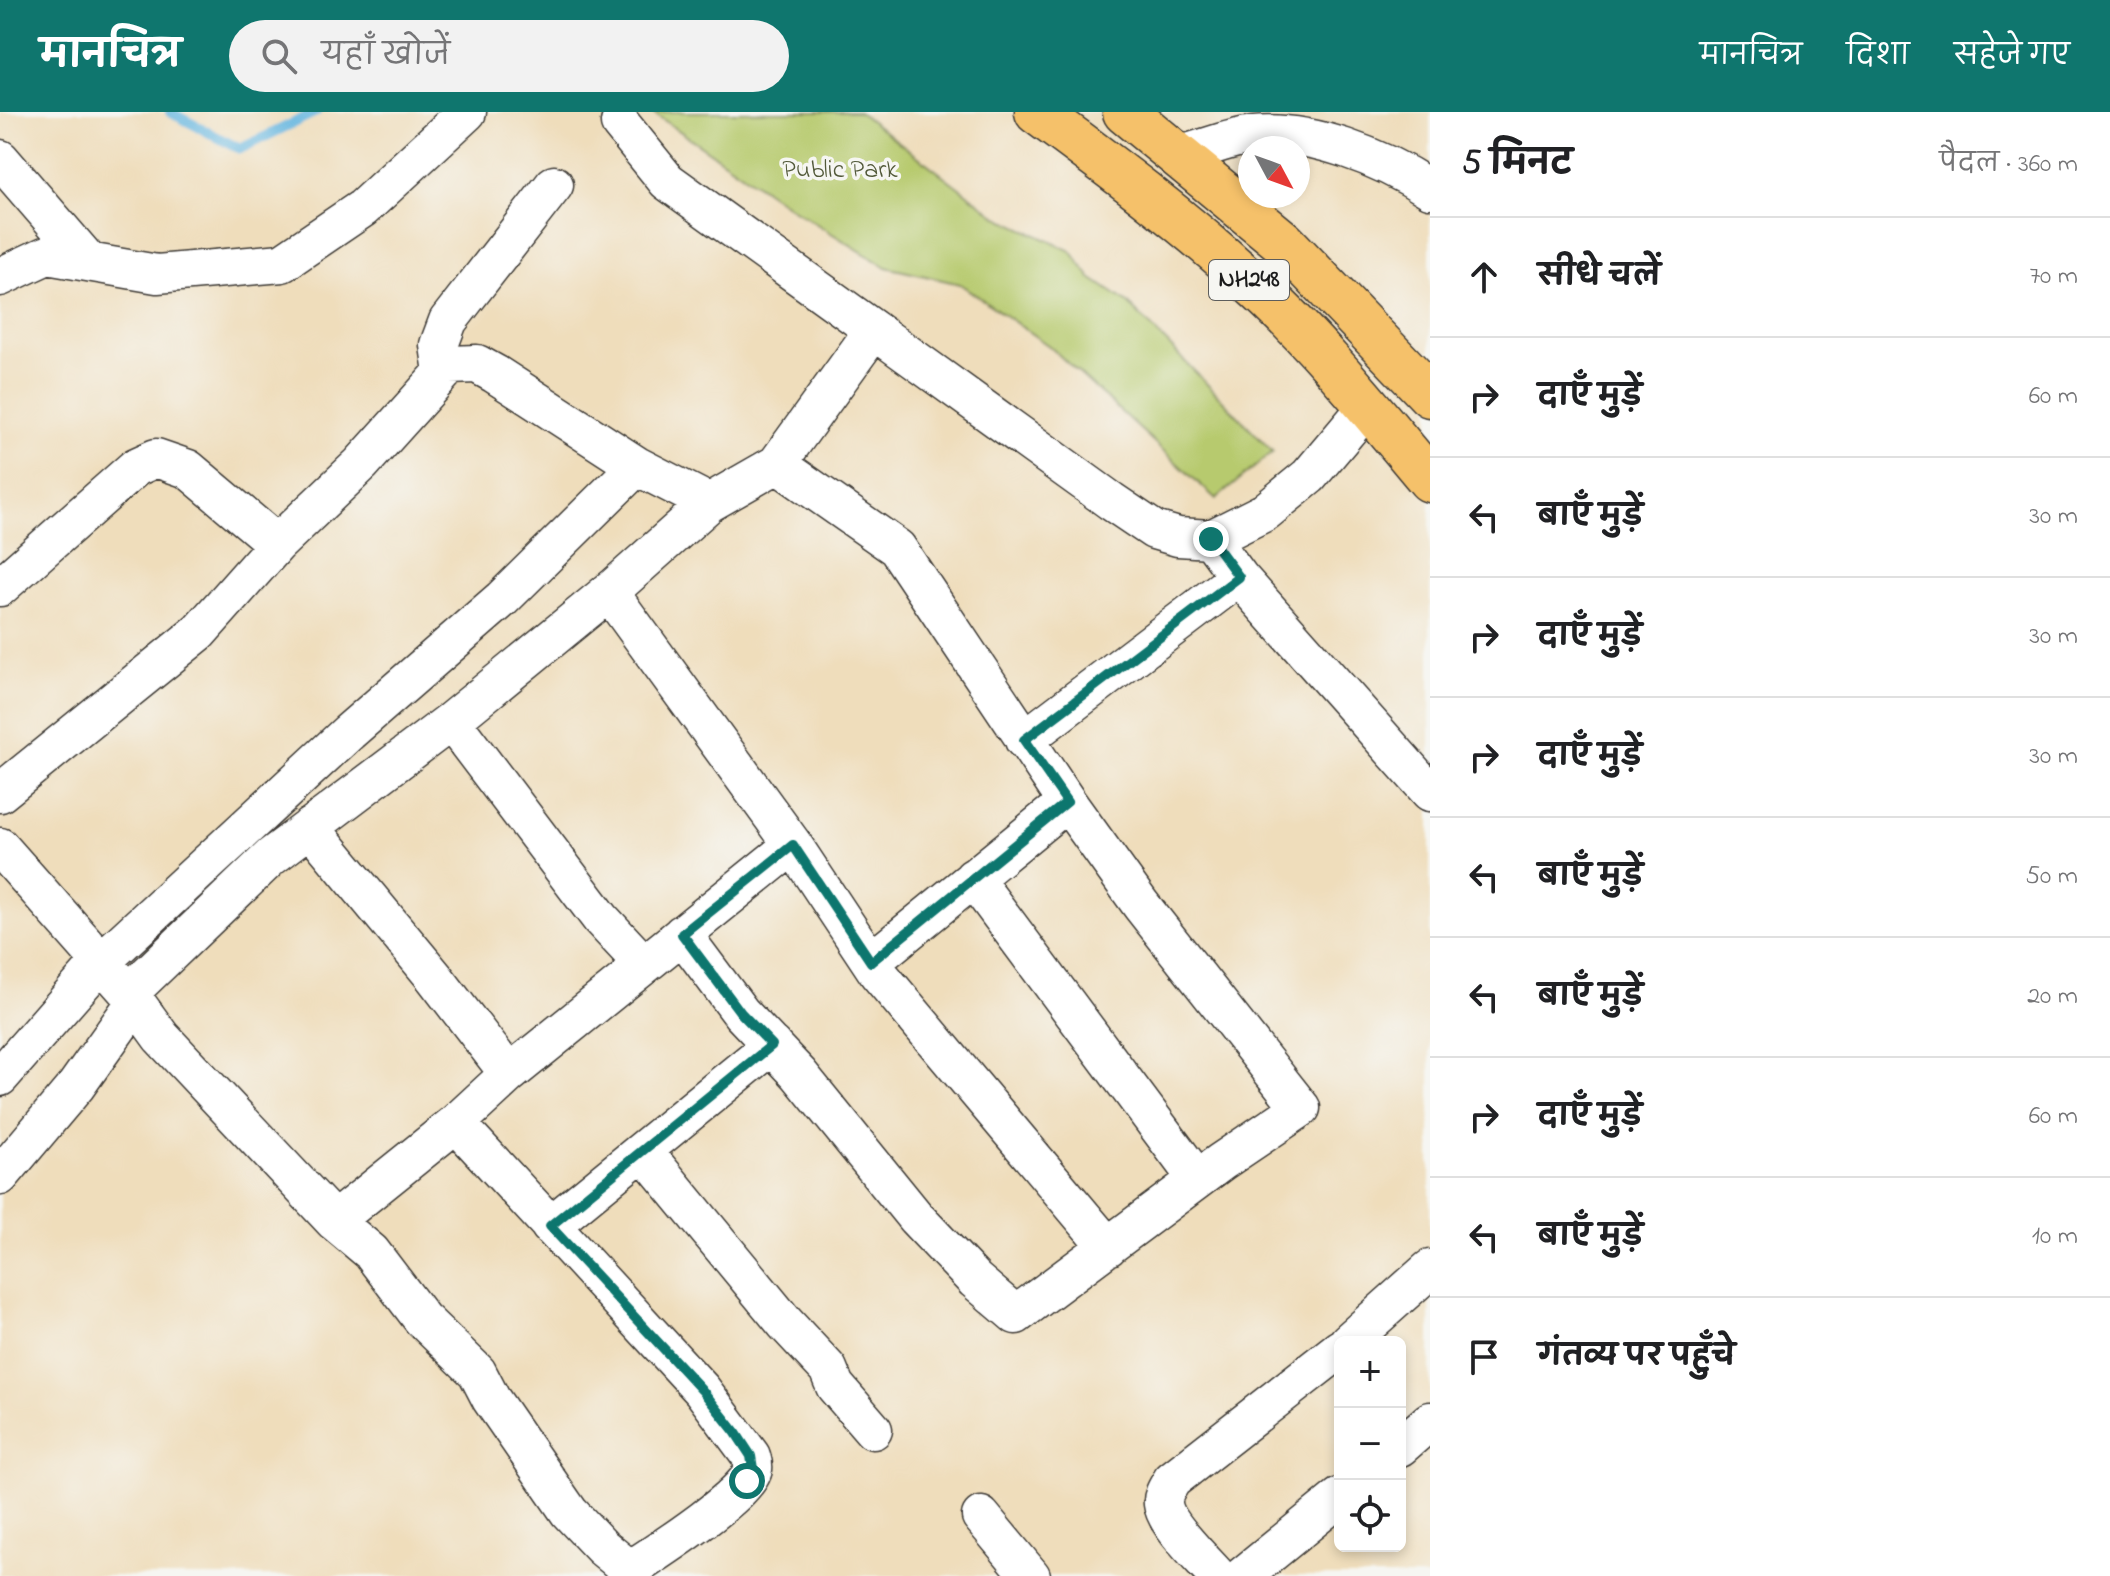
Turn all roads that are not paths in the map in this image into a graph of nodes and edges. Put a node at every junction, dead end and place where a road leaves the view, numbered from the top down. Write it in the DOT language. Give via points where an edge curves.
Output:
graph roads {
  1 [pos="467,112"];
  2 [pos="1037,112"];
  3 [pos="1125,112"];
  4 [pos="620,123"];
  5 [pos="1180,155"];
  6 [pos="0,159"];
  7 [pos="554,185"];
  8 [pos="1430,189"];
  9 [pos="89,262"];
  10 [pos="0,277"];
  11 [pos="874,330"];
  12 [pos="1383,346"];
  13 [pos="443,372"];
  14 [pos="1358,395"];
  15 [pos="1430,395"];
  16 [pos="777,464"];
  17 [pos="637,466"];
  18 [pos="1430,480"];
  19 [pos="709,503"];
  20 [pos="1211,539"];
  21 [pos="277,544"];
  22 [pos="1239,577"];
  23 [pos="0,587"];
  24 [pos="609,592"];
  25 [pos="451,721"];
  26 [pos="1024,740"];
  27 [pos="1430,792"];
  28 [pos="0,793"];
  29 [pos="1067,802"];
  30 [pos="310,827"];
  31 [pos="793,845"];
  32 [pos="0,847"];
  33 [pos="973,878"];
  34 [pos="682,934"];
  35 [pos="101,962"];
  36 [pos="871,962"];
  37 [pos="644,965"];
  38 [pos="132,998"];
  39 [pos="772,1045"];
  40 [pos="509,1074"];
  41 [pos="0,1077"];
  42 [pos="456,1123"];
  43 [pos="644,1152"];
  44 [pos="0,1176"];
  45 [pos="1197,1179"];
  46 [pos="334,1221"];
  47 [pos="550,1226"];
  48 [pos="1108,1247"];
  49 [pos="1430,1269"];
  50 [pos="1355,1336"];
  51 [pos="1334,1354"];
  52 [pos="1430,1421"];
  53 [pos="873,1430"];
  54 [pos="1406,1442"];
  55 [pos="1334,1502"];
  56 [pos="981,1516"];
  57 [pos="626,1573"];
  58 [pos="1031,1576"];
  59 [pos="1217,1576"];
  60 [pos="1243,1576"];
  1 -- 9 [label="street" via="363,208 282,263 157,274"];
  2 -- 14 [label="highway, NH248" via="1137,186 1248,279"];
  3 -- 5 [label="highway, NH248"];
  4 -- 11 [label="street" via="667,181"];
  5 -- 8 [label="street" via="1253,135 1309,138"];
  5 -- 12 [label="highway, NH248" via="1284,243"];
  6 -- 9 [label="street"];
  7 -- 13 [label="street" via="448,321 439,345"];
  9 -- 10 [label="street" via="47,255"];
  11 -- 16 [label="street"];
  11 -- 20 [label="street" via="1154,530"];
  12 -- 14 [label="highway"];
  12 -- 15 [label="highway, NH248"];
  13 -- 17 [label="street" via="450,365 477,364"];
  13 -- 21 [label="street" via="361,464"];
  14 -- 18 [label="highway, NH248"];
  14 -- 20 [label="street" via="1309,476 1265,512"];
  16 -- 19 [label="street"];
  16 -- 26 [label="street" via="897,548"];
  17 -- 19 [label="street"];
  17 -- 35 [label="street" via="502,599 349,732"];
  19 -- 24 [label="street"];
  20 -- 22 [label="street"];
  21 -- 23 [label="street" via="188,469 156,458 136,467"];
  21 -- 28 [label="street" via="199,632"];
  22 -- 26 [label="street"];
  22 -- 27 [label="street"];
  24 -- 25 [label="street"];
  24 -- 31 [label="street"];
  25 -- 30 [label="street"];
  25 -- 37 [label="street" via="601,919"];
  26 -- 29 [label="street"];
  29 -- 33 [label="street"];
  29 -- 45 [label="street" via="1301,1108"];
  30 -- 38 [label="street" via="271,857"];
  30 -- 40 [label="street"];
  31 -- 34 [label="street"];
  31 -- 36 [label="street"];
  32 -- 35 [label="street"];
  33 -- 36 [label="street"];
  33 -- 45 [label="street"];
  34 -- 37 [label="street"];
  34 -- 39 [label="street"];
  35 -- 38 [label="street"];
  35 -- 41 [label="street"];
  36 -- 48 [label="street"];
  37 -- 40 [label="street"];
  38 -- 44 [label="street" via="76,1086"];
  38 -- 46 [label="street" via="161,1037"];
  39 -- 43 [label="street"];
  39 -- 48 [label="street" via="916,1218 1016,1315"];
  40 -- 42 [label="street"];
  42 -- 46 [label="street"];
  42 -- 47 [label="street"];
  43 -- 47 [label="street"];
  43 -- 53 [label="street" via="828,1369 835,1386"];
  45 -- 48 [label="street"];
  46 -- 57 [label="street" via="371,1252 422,1319 477,1372 569,1512"];
  47 -- 57 [label="street" via="702,1390 751,1456 753,1469 747,1481 694,1527"];
  49 -- 50 [label="street"];
  51 -- 59 [label="street" via="1172,1480 1164,1495 1169,1519"];
  52 -- 54 [label="street"];
  55 -- 60 [label="street"];
  56 -- 58 [label="street"];
}
